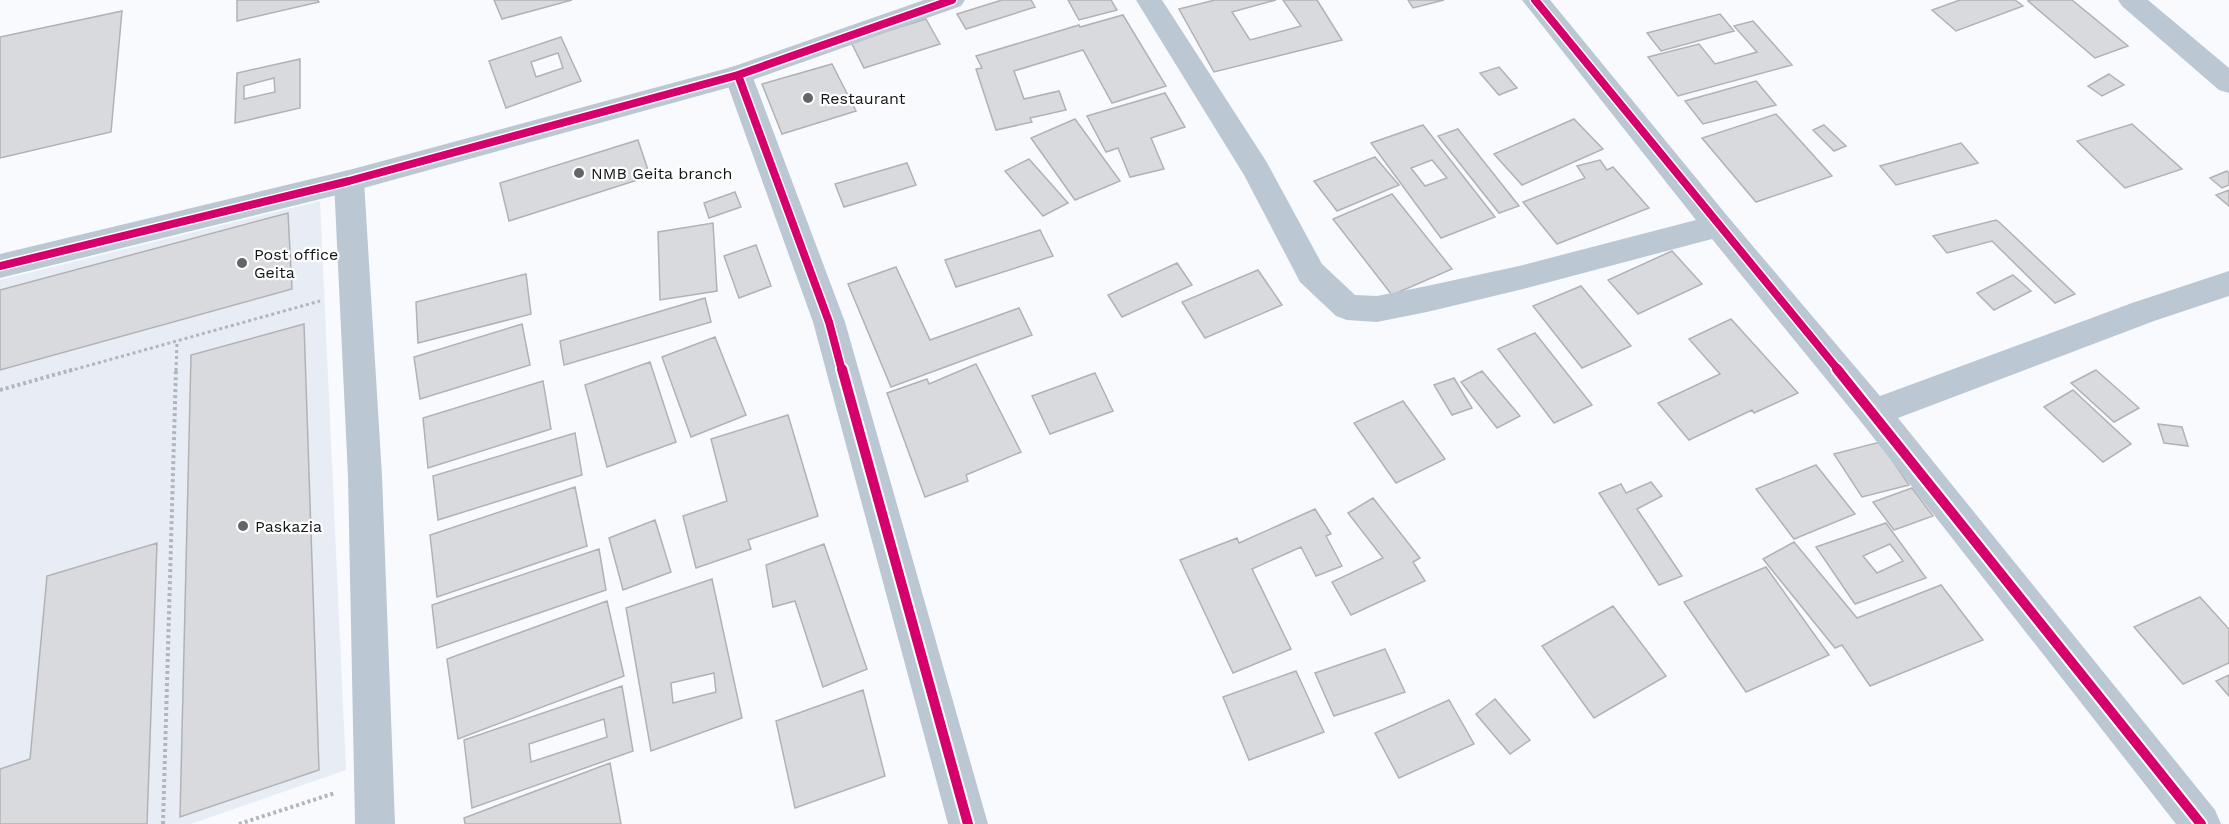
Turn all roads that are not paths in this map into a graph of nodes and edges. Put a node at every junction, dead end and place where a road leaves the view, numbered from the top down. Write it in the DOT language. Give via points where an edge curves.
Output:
graph roads {
  1 [pos="952,0"];
  2 [pos="1149,0"];
  3 [pos="1535,0"];
  4 [pos="2131,0"];
  5 [pos="738,75"];
  6 [pos="2229,84"];
  7 [pos="349,181"];
  8 [pos="1718,226"];
  9 [pos="0,266"];
  10 [pos="2229,284"];
  11 [pos="1874,413"];
  12 [pos="375,824"];
  13 [pos="968,824"];
  14 [pos="2200,824"];
  1 -- 5 [label="street"];
  2 -- 8 [label="street" via="1256,169 1311,273 1347,307 1377,309 1427,299"];
  3 -- 8 [label="street"];
  4 -- 6 [label="street"];
  5 -- 7 [label="street"];
  5 -- 13 [label="street" via="829,322"];
  7 -- 9 [label="street"];
  7 -- 12 [label="street" via="365,476"];
  8 -- 11 [label="street"];
  10 -- 11 [label="street" via="2143,312"];
  11 -- 14 [label="street"];
}
